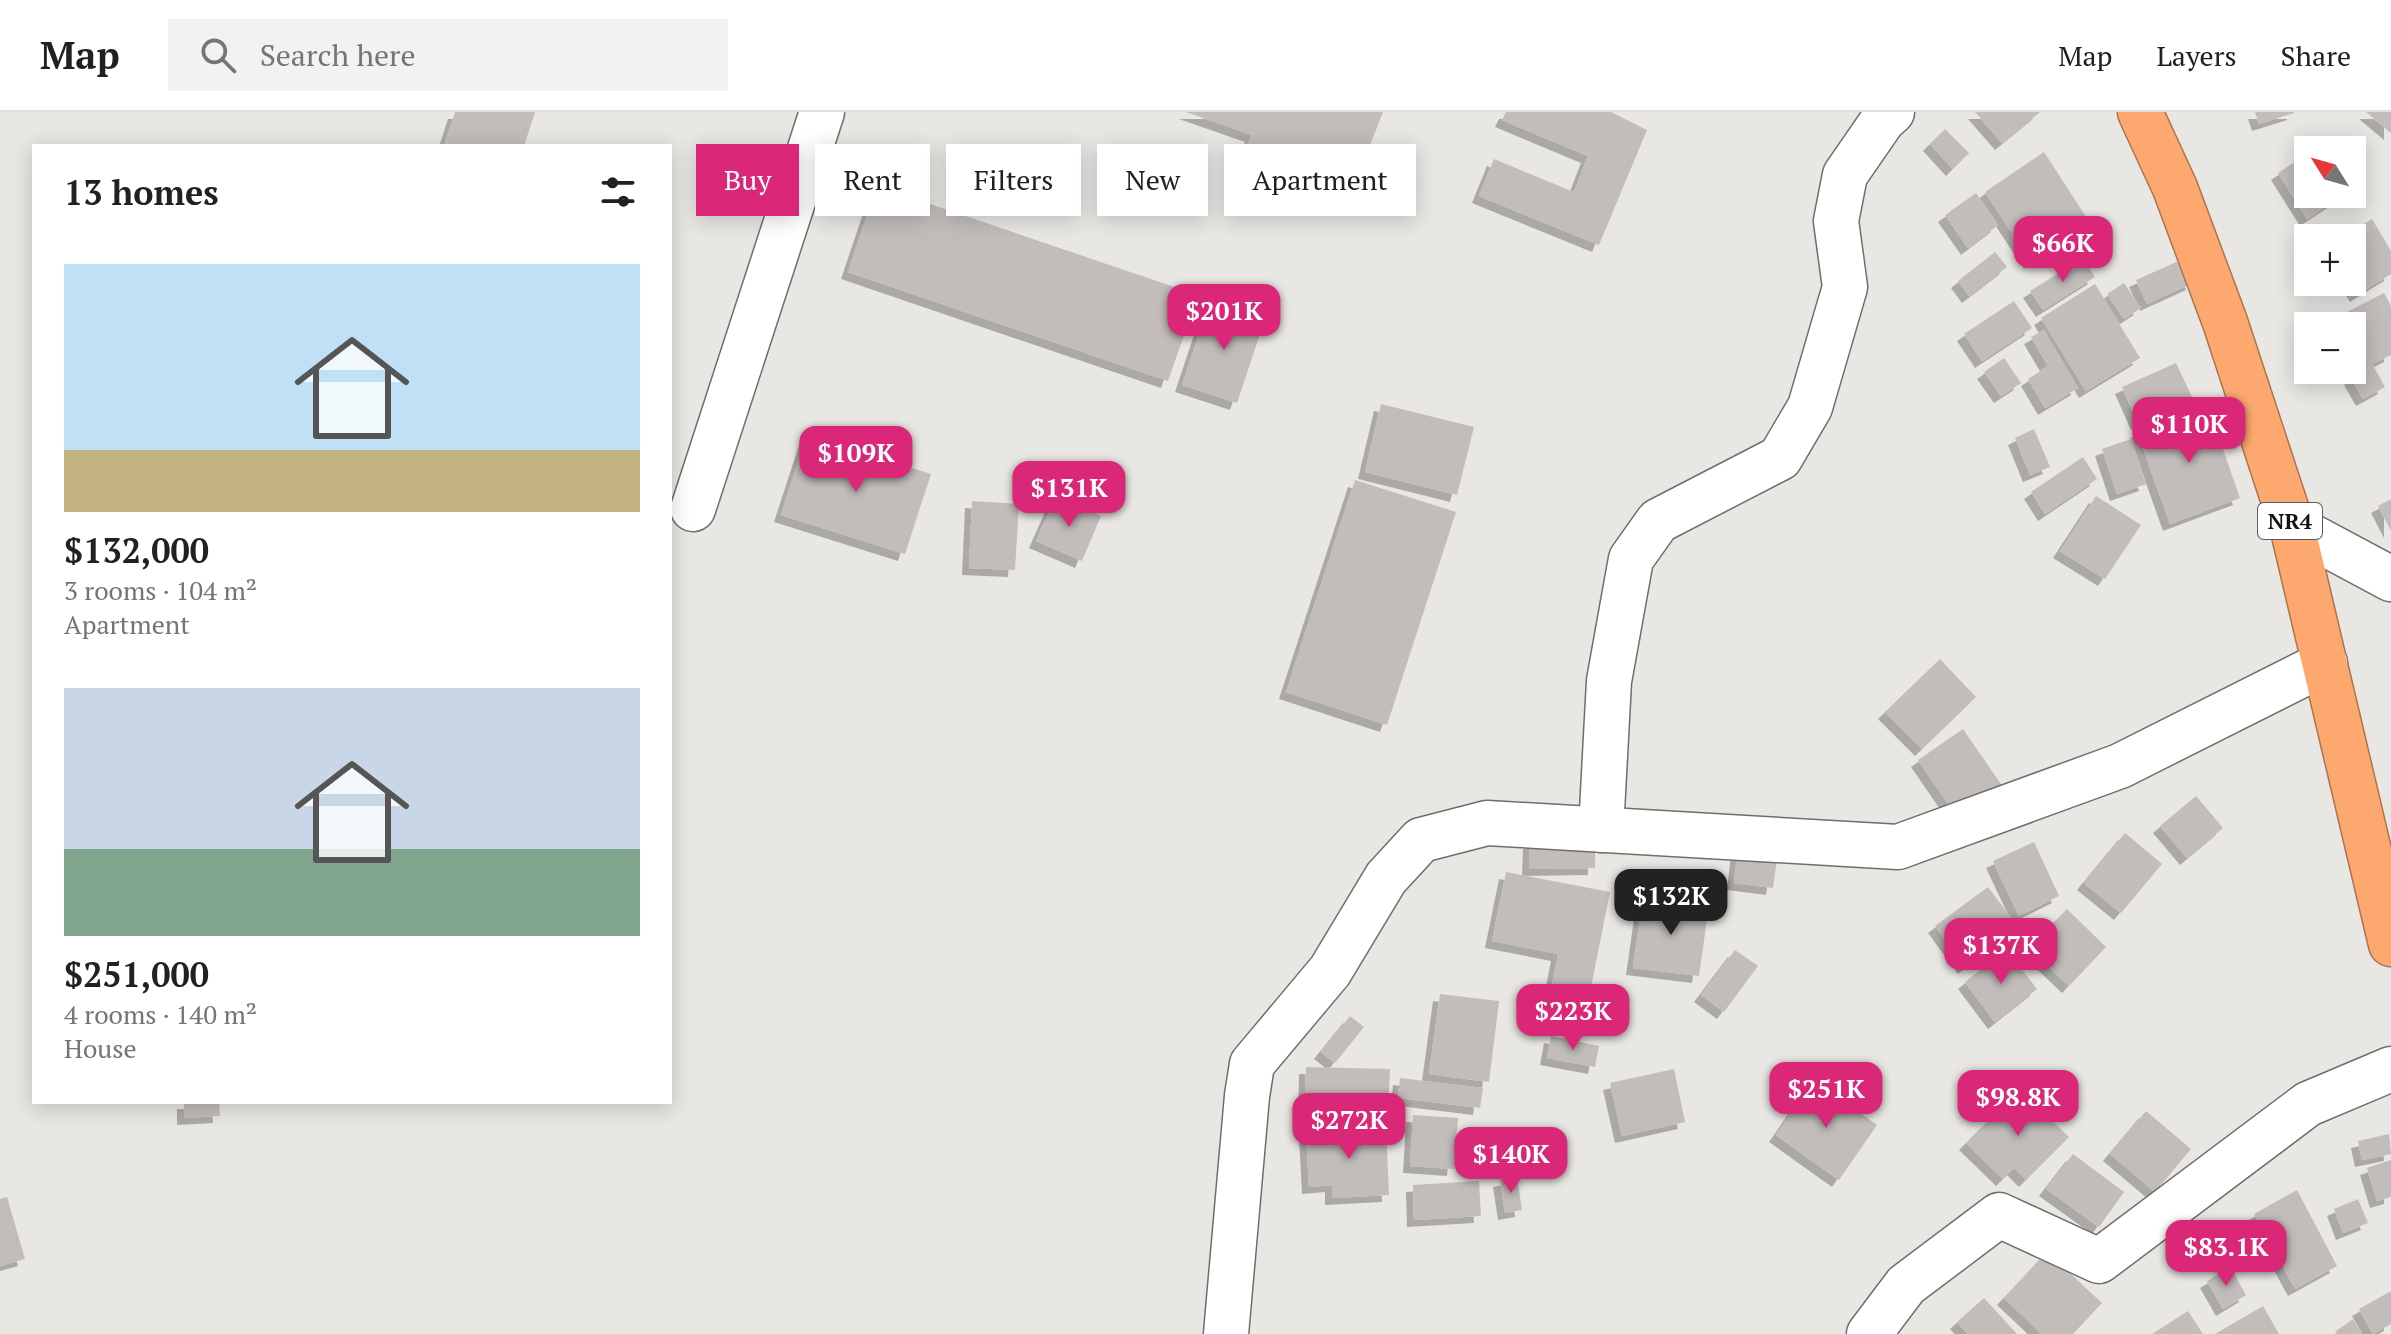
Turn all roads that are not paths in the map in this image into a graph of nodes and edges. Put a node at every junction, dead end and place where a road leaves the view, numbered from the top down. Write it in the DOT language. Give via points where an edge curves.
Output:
graph roads {
  1 [pos="822,112"];
  2 [pos="1892,112"];
  3 [pos="2141,112"];
  4 [pos="693,509"];
  5 [pos="2292,526"];
  6 [pos="2391,579"];
  7 [pos="2325,663"];
  8 [pos="1601,830"];
  9 [pos="2391,944"];
  10 [pos="2391,1069"];
  11 [pos="1226,1334"];
  12 [pos="1869,1334"];
  1 -- 4 [label="street"];
  2 -- 8 [label="street" via="1845,175 1836,221 1845,287 1810,407 1780,458 1658,521 1631,559 1609,681"];
  3 -- 5 [label="highway, NR4" via="2225,322"];
  5 -- 6 [label="street"];
  5 -- 7 [label="highway, NR4"];
  7 -- 8 [label="street" via="2120,766 1898,847"];
  7 -- 9 [label="highway, NR4"];
  8 -- 11 [label="street" via="1487,823 1421,840 1386,878 1330,971 1252,1064"];
  10 -- 12 [label="street" via="2308,1104 2099,1261 1999,1215 1906,1285"];
}
